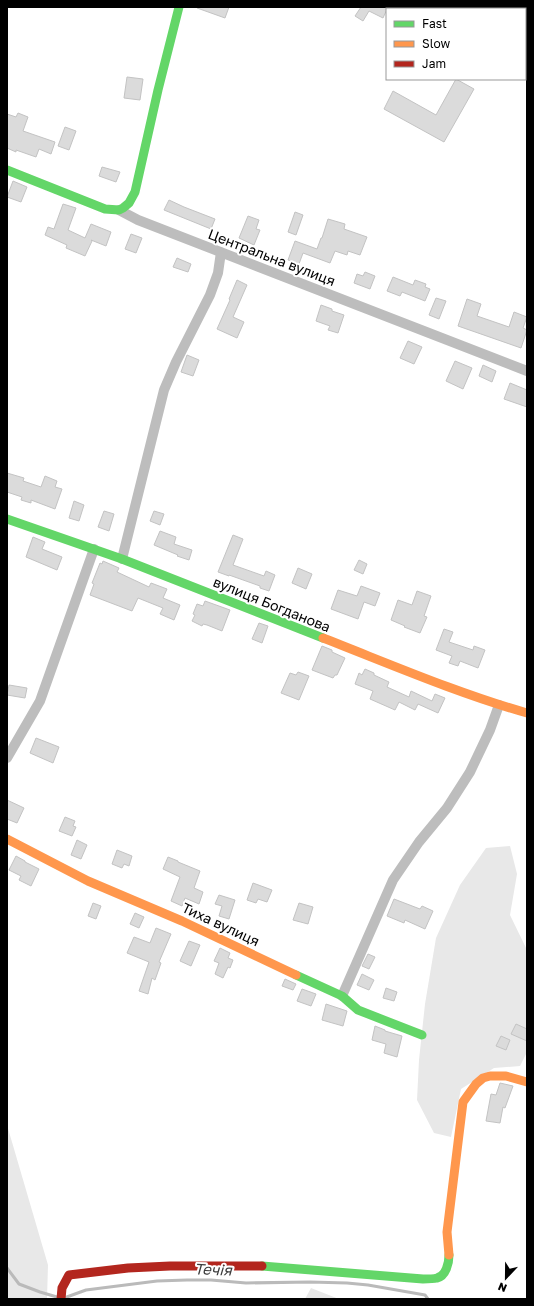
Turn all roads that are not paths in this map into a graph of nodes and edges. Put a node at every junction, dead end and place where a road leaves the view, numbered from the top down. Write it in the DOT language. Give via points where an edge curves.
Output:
graph roads {
  1 [pos="179,7"];
  2 [pos="7,170"];
  3 [pos="119,210"];
  4 [pos="221,252"];
  5 [pos="527,371"];
  6 [pos="7,519"];
  7 [pos="94,549"];
  8 [pos="122,559"];
  9 [pos="499,705"];
  10 [pos="527,713"];
  11 [pos="7,758"];
  12 [pos="7,840"];
  13 [pos="342,996"];
  14 [pos="422,1035"];
  15 [pos="527,1082"];
  16 [pos="61,1299"];
  1 -- 3 [label="street" via="134,195 128,205"];
  2 -- 3 [label="street, Центральна вулиця" via="105,209"];
  3 -- 4 [label="street, Центральна вулиця" via="138,220"];
  4 -- 5 [label="street, Центральна вулиця"];
  4 -- 8 [label="street" via="218,273 210,295 164,390"];
  6 -- 7 [label="street, вулиця Богданова"];
  7 -- 8 [label="street, вулиця Богданова"];
  7 -- 11 [label="street" via="40,701"];
  8 -- 9 [label="street, вулиця Богданова" via="391,666"];
  9 -- 10 [label="street, вулиця Богданова"];
  9 -- 13 [label="street" via="470,772 447,808 393,880"];
  12 -- 13 [label="street, Тиха вулиця" via="88,880"];
  13 -- 14 [label="street, Тиха вулиця" via="358,1010"];
  15 -- 16 [label="street" via="502,1074 484,1077 478,1081 463,1102 446,1232 449,1260 445,1272 438,1278 256,1266 128,1268 68,1275 62,1288"];
}
